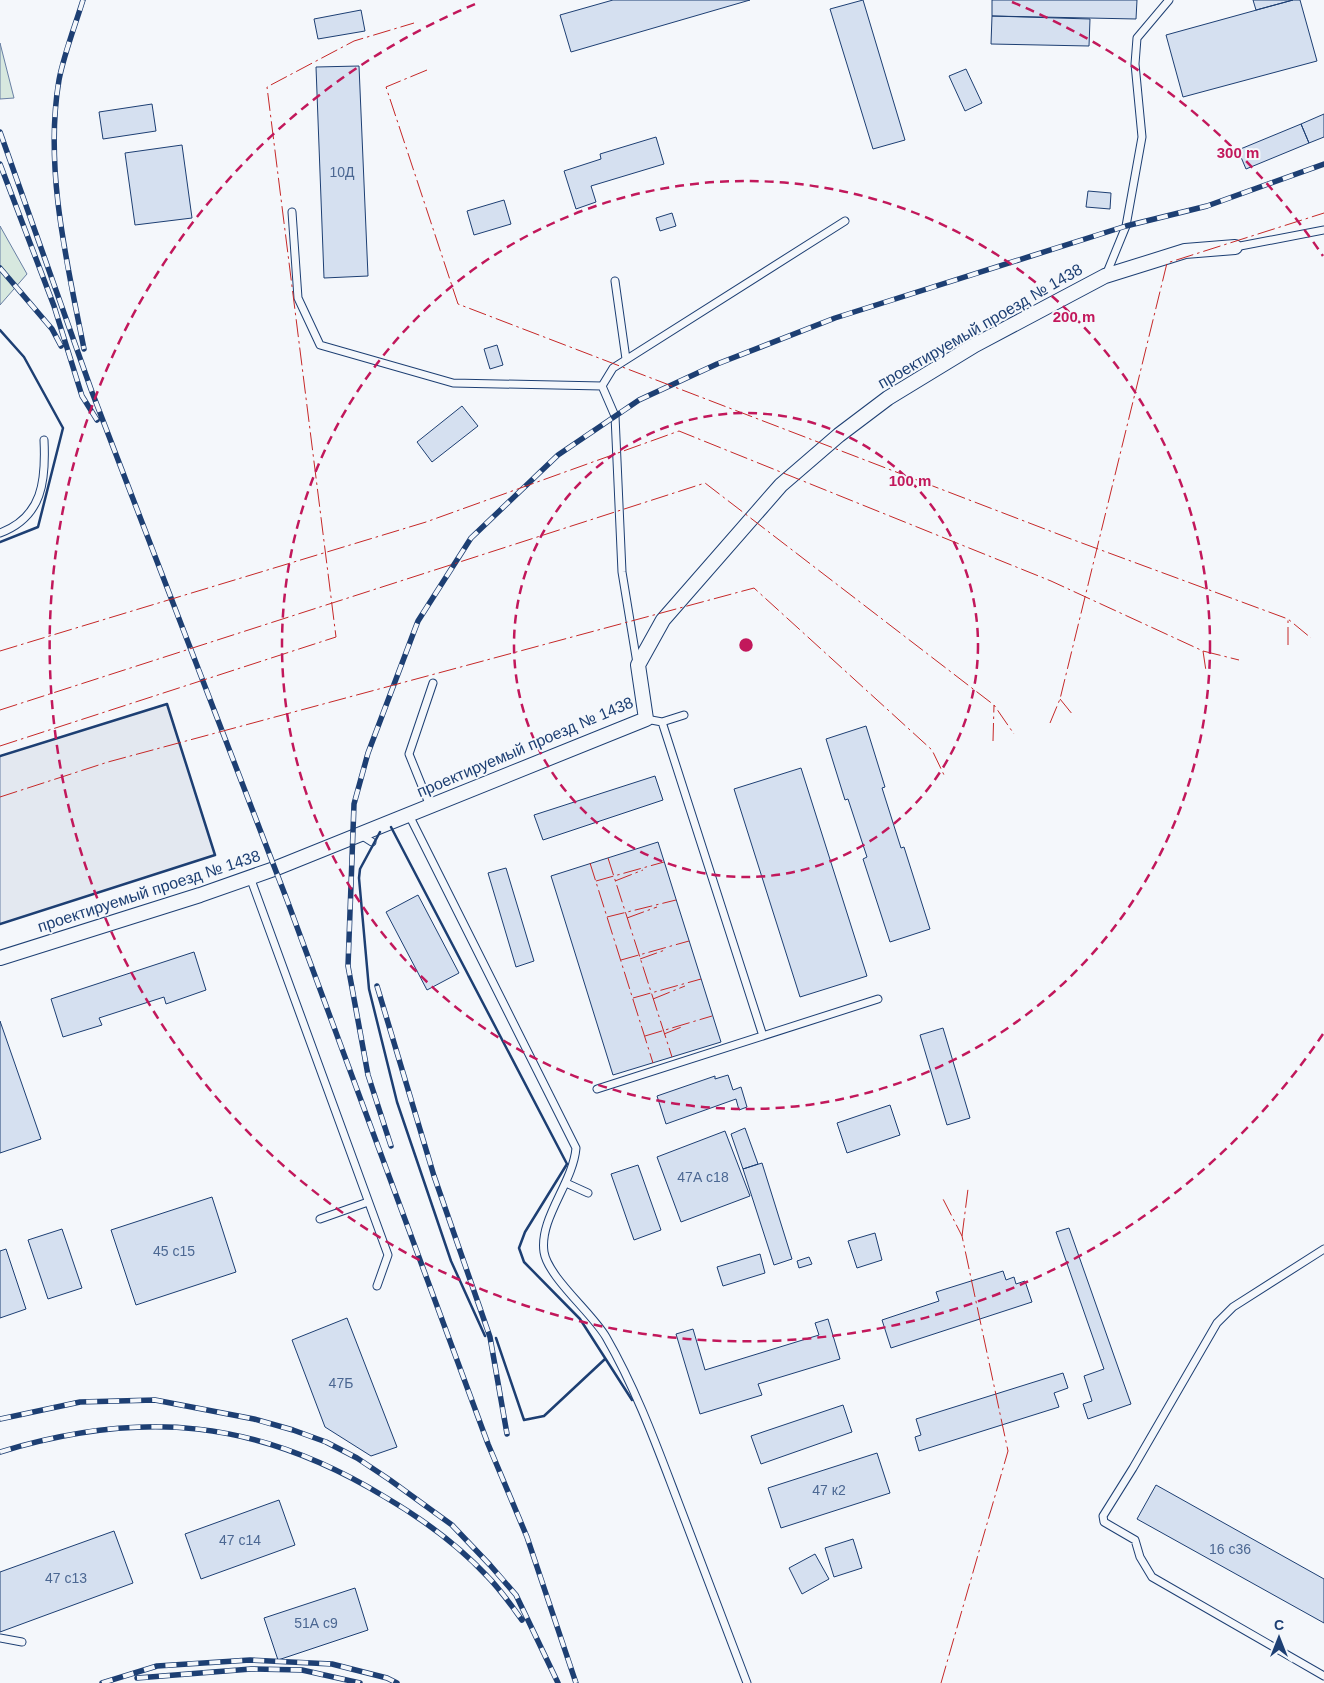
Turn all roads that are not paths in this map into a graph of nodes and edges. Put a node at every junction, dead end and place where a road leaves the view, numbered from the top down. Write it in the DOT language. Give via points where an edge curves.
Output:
graph roads {
  1 [pos="1169,0"];
  2 [pos="292,212"];
  3 [pos="845,221"];
  4 [pos="1324,230"];
  5 [pos="1235,247"];
  6 [pos="1105,276"];
  7 [pos="614,281"];
  8 [pos="626,359"];
  9 [pos="602,386"];
  10 [pos="44,440"];
  11 [pos="0,533"];
  12 [pos="638,665"];
  13 [pos="433,683"];
  14 [pos="684,715"];
  15 [pos="646,719"];
  16 [pos="662,722"];
  17 [pos="430,806"];
  18 [pos="409,815"];
  19 [pos="250,877"];
  20 [pos="0,958"];
  21 [pos="878,999"];
  22 [pos="763,1036"];
  23 [pos="597,1089"];
  24 [pos="566,1183"];
  25 [pos="588,1193"];
  26 [pos="368,1202"];
  27 [pos="320,1219"];
  28 [pos="1324,1249"];
  29 [pos="377,1286"];
  30 [pos="0,1638"];
  31 [pos="22,1642"];
  32 [pos="1324,1676"];
  33 [pos="747,1683"];
  1 -- 6 [label="lane" via="1137,38 1134,64 1142,137 1126,226"];
  2 -- 9 [label="lane" via="298,298 320,345 453,383"];
  3 -- 8 [label="lane"];
  4 -- 5 [label="lane"];
  5 -- 6 [label="street, проектируемый проезд № 1438" via="1185,251"];
  6 -- 12 [label="street, проектируемый проезд № 1438" via="888,398 838,435 781,485 701,575 663,620"];
  7 -- 8 [label="lane"];
  8 -- 9 [label="lane" via="613,368"];
  9 -- 12 [label="lane" via="615,416 622,572"];
  10 -- 11 [label="lane" via="45,468 40,493 29,516 16,527"];
  12 -- 15 [label="street, проектируемый проезд № 1438"];
  13 -- 17 [label="lane" via="409,754"];
  14 -- 16 [label="lane"];
  15 -- 16 [label="lane"];
  15 -- 17 [label="street, проектируемый проезд № 1438"];
  16 -- 22 [label="lane"];
  17 -- 18 [label="street, проектируемый проезд № 1438"];
  18 -- 19 [label="street, проектируемый проезд № 1438" via="367,838"];
  18 -- 24 [label="lane" via="576,1148 575,1164"];
  19 -- 20 [label="street, проектируемый проезд № 1438"];
  19 -- 26 [label="lane"];
  21 -- 22 [label="lane"];
  22 -- 23 [label="lane"];
  24 -- 25 [label="lane"];
  24 -- 33 [label="lane" via="548,1224 544,1253 554,1272 603,1332 636,1395"];
  26 -- 27 [label="lane"];
  26 -- 29 [label="lane" via="388,1255"];
  28 -- 32 [label="lane" via="1233,1307 1217,1322 1103,1516 1104,1522 1135,1540 1140,1557 1152,1577"];
  30 -- 31 [label="lane"];
}
